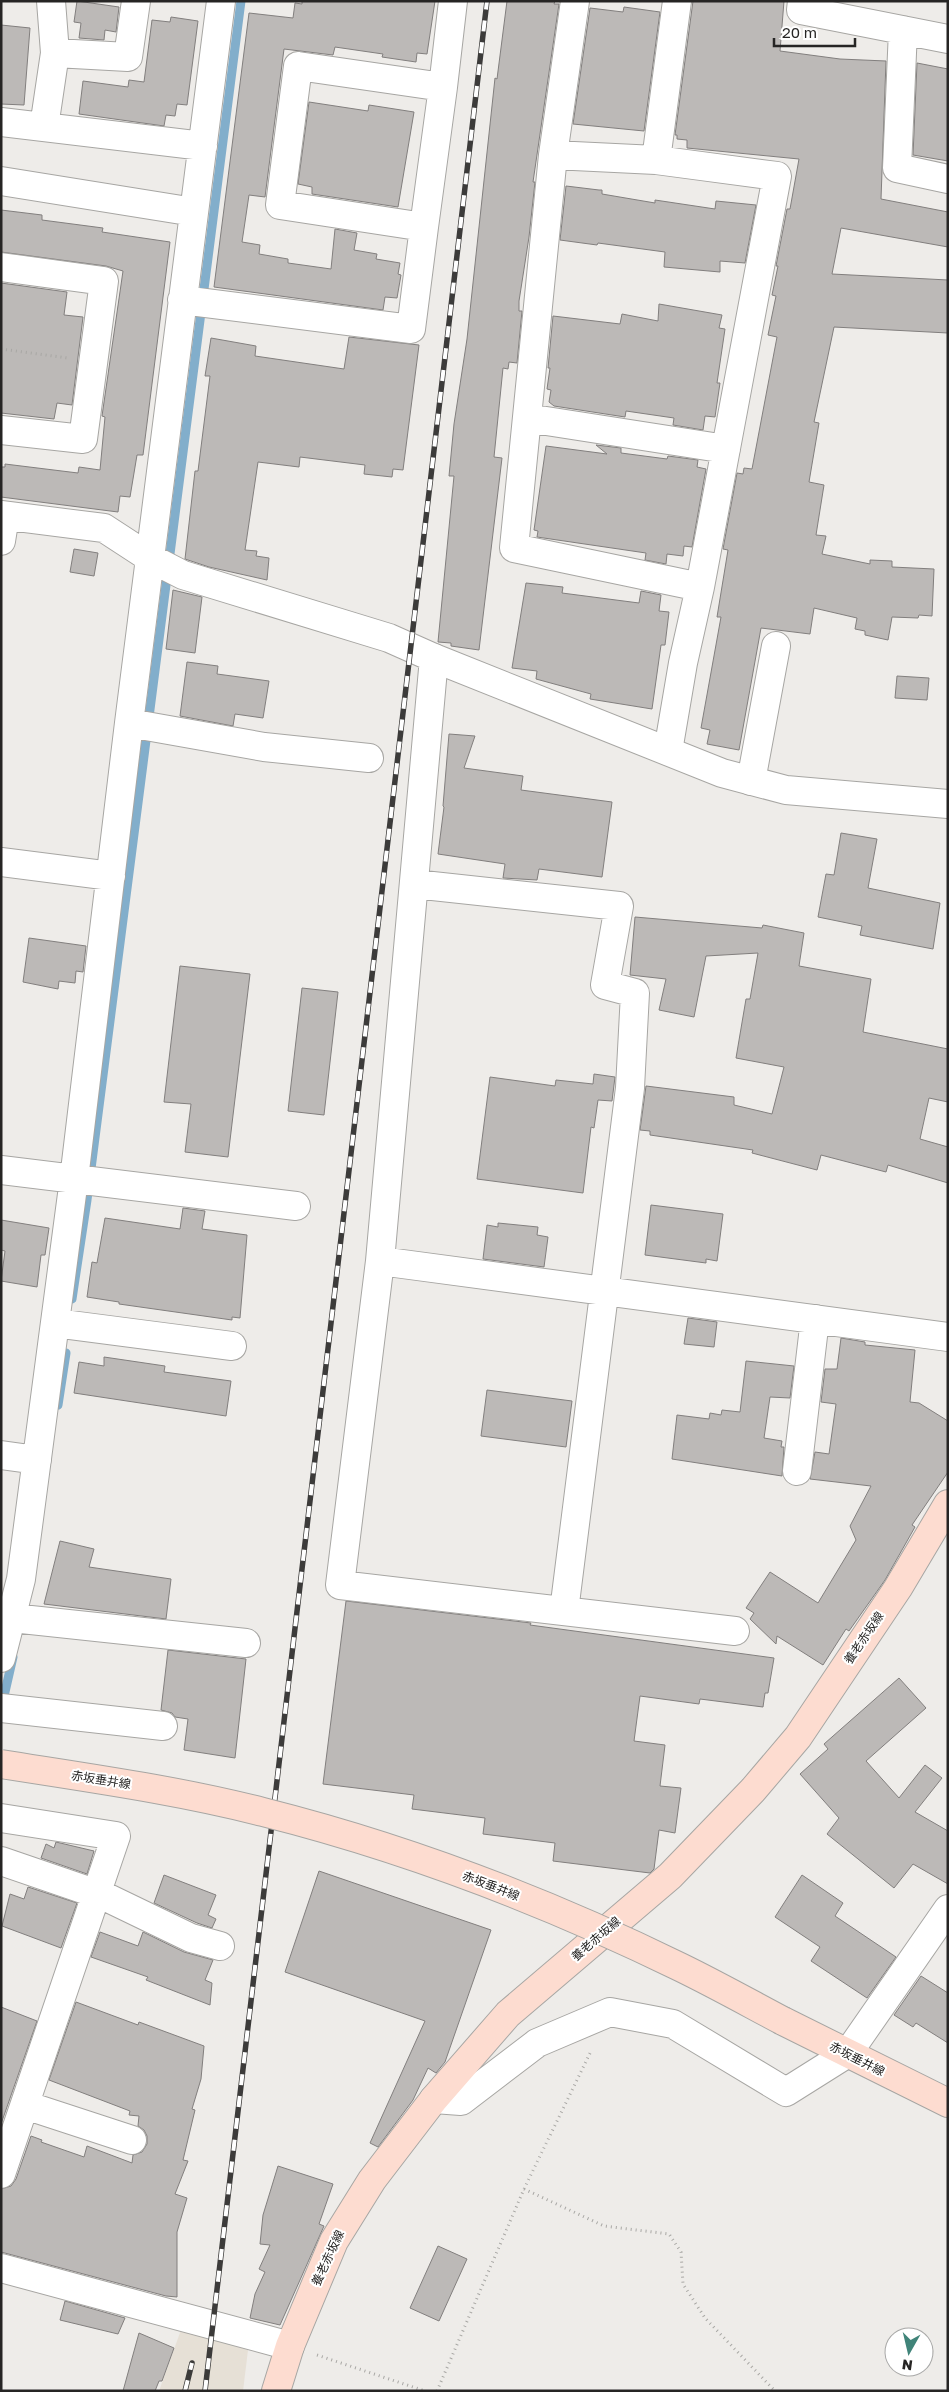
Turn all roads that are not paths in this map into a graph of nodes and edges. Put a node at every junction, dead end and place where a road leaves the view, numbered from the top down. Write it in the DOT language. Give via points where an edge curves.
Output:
graph roads {
  1 [pos="51,1"];
  2 [pos="136,1"];
  3 [pos="221,1"];
  4 [pos="454,1"];
  5 [pos="575,1"];
  6 [pos="677,1"];
  7 [pos="802,1"];
  8 [pos="903,30"];
  9 [pos="948,39"];
  10 [pos="55,53"];
  11 [pos="443,88"];
  12 [pos="1,122"];
  13 [pos="44,127"];
  14 [pos="203,146"];
  15 [pos="553,155"];
  16 [pos="656,160"];
  17 [pos="948,179"];
  18 [pos="1,181"];
  19 [pos="194,212"];
  20 [pos="424,227"];
  21 [pos="1,267"];
  22 [pos="186,300"];
  23 [pos="527,418"];
  24 [pos="1,430"];
  25 [pos="726,449"];
  26 [pos="2,524"];
  27 [pos="153,558"];
  28 [pos="700,587"];
  29 [pos="776,646"];
  30 [pos="434,658"];
  31 [pos="141,725"];
  32 [pos="668,751"];
  33 [pos="369,758"];
  34 [pos="751,781"];
  35 [pos="948,804"];
  36 [pos="1,862"];
  37 [pos="111,876"];
  38 [pos="414,884"];
  39 [pos="1,1170"];
  40 [pos="84,1180"];
  41 [pos="296,1206"];
  42 [pos="380,1261"];
  43 [pos="604,1291"];
  44 [pos="815,1319"];
  45 [pos="54,1323"];
  46 [pos="948,1337"];
  47 [pos="232,1346"];
  48 [pos="1,1455"];
  49 [pos="37,1460"];
  50 [pos="797,1471"];
  51 [pos="948,1504"];
  52 [pos="564,1611"];
  53 [pos="20,1619"];
  54 [pos="734,1631"];
  55 [pos="246,1643"];
  56 [pos="1,1658"];
  57 [pos="8,1709"];
  58 [pos="163,1726"];
  59 [pos="1,1764"];
  60 [pos="1,1818"];
  61 [pos="1,1861"];
  62 [pos="97,1894"];
  63 [pos="948,1909"];
  64 [pos="220,1946"];
  65 [pos="848,2053"];
  66 [pos="434,2099"];
  67 [pos="948,2103"];
  68 [pos="25,2105"];
  69 [pos="132,2140"];
  70 [pos="1,2174"];
  71 [pos="1,2268"];
  72 [pos="290,2346"];
  73 [pos="276,2391"];
  1 -- 10 [label="street"];
  2 -- 10 [label="street" via="128,57"];
  3 -- 14 [label="street"];
  4 -- 11 [label="street"];
  5 -- 15 [label="street"];
  6 -- 16 [label="street"];
  7 -- 8 [label="street" via="801,10"];
  8 -- 9 [label="street"];
  8 -- 17 [label="street" via="897,168"];
  10 -- 13 [label="street"];
  11 -- 20 [label="street"];
  11 -- 20 [label="street" via="298,66 280,205"];
  12 -- 13 [label="street"];
  13 -- 14 [label="street"];
  14 -- 19 [label="street"];
  15 -- 16 [label="street"];
  15 -- 23 [label="street"];
  16 -- 25 [label="street" via="776,176"];
  18 -- 19 [label="street"];
  19 -- 22 [label="street"];
  20 -- 22 [label="street" via="412,329"];
  21 -- 24 [label="street" via="104,281 83,439"];
  22 -- 27 [label="street"];
  23 -- 25 [label="street"];
  23 -- 28 [label="street" via="514,548"];
  25 -- 28 [label="street"];
  26 -- 27 [label="street" via="104,528"];
  27 -- 30 [label="street" via="180,573 390,638"];
  27 -- 31 [label="street"];
  28 -- 32 [label="street"];
  29 -- 34 [label="street"];
  30 -- 32 [label="street"];
  30 -- 38 [label="street"];
  31 -- 33 [label="street" via="264,747"];
  31 -- 37 [label="street"];
  32 -- 34 [label="street"];
  34 -- 35 [label="street" via="786,790"];
  36 -- 37 [label="street"];
  37 -- 40 [label="street"];
  38 -- 42 [label="street"];
  38 -- 43 [label="street" via="619,906 605,985 635,993 630,1088"];
  39 -- 40 [label="street"];
  40 -- 41 [label="street"];
  40 -- 45 [label="street"];
  42 -- 43 [label="street"];
  42 -- 52 [label="street" via="340,1585"];
  43 -- 44 [label="street"];
  43 -- 52 [label="street"];
  44 -- 46 [label="street"];
  44 -- 50 [label="street"];
  45 -- 47 [label="street"];
  45 -- 49 [label="street"];
  48 -- 49 [label="street"];
  49 -- 53 [label="street" via="21,1579"];
  51 -- 66 [label="main road, 養老赤坂線" via="898,1588 803,1729 753,1790 670,1876 508,2014"];
  52 -- 54 [label="street"];
  53 -- 55 [label="street"];
  53 -- 56 [label="street"];
  57 -- 58 [label="street"];
  59 -- 65 [label="main road, 赤坂垂井線, bridge" via="168,1791 264,1812 486,1882 680,1966"];
  60 -- 62 [label="street" via="116,1836"];
  61 -- 62 [label="street"];
  62 -- 64 [label="street" via="191,1938"];
  62 -- 68 [label="street"];
  63 -- 65 [label="street"];
  65 -- 66 [label="street" via="786,2092 673,2024 610,2012 537,2043 461,2101"];
  65 -- 67 [label="main road, 赤坂垂井線"];
  66 -- 72 [label="main road, 養老赤坂線" via="372,2180 334,2241"];
  68 -- 69 [label="street"];
  68 -- 70 [label="street"];
  71 -- 72 [label="street"];
  72 -- 73 [label="main road, 養老赤坂線"];
}
